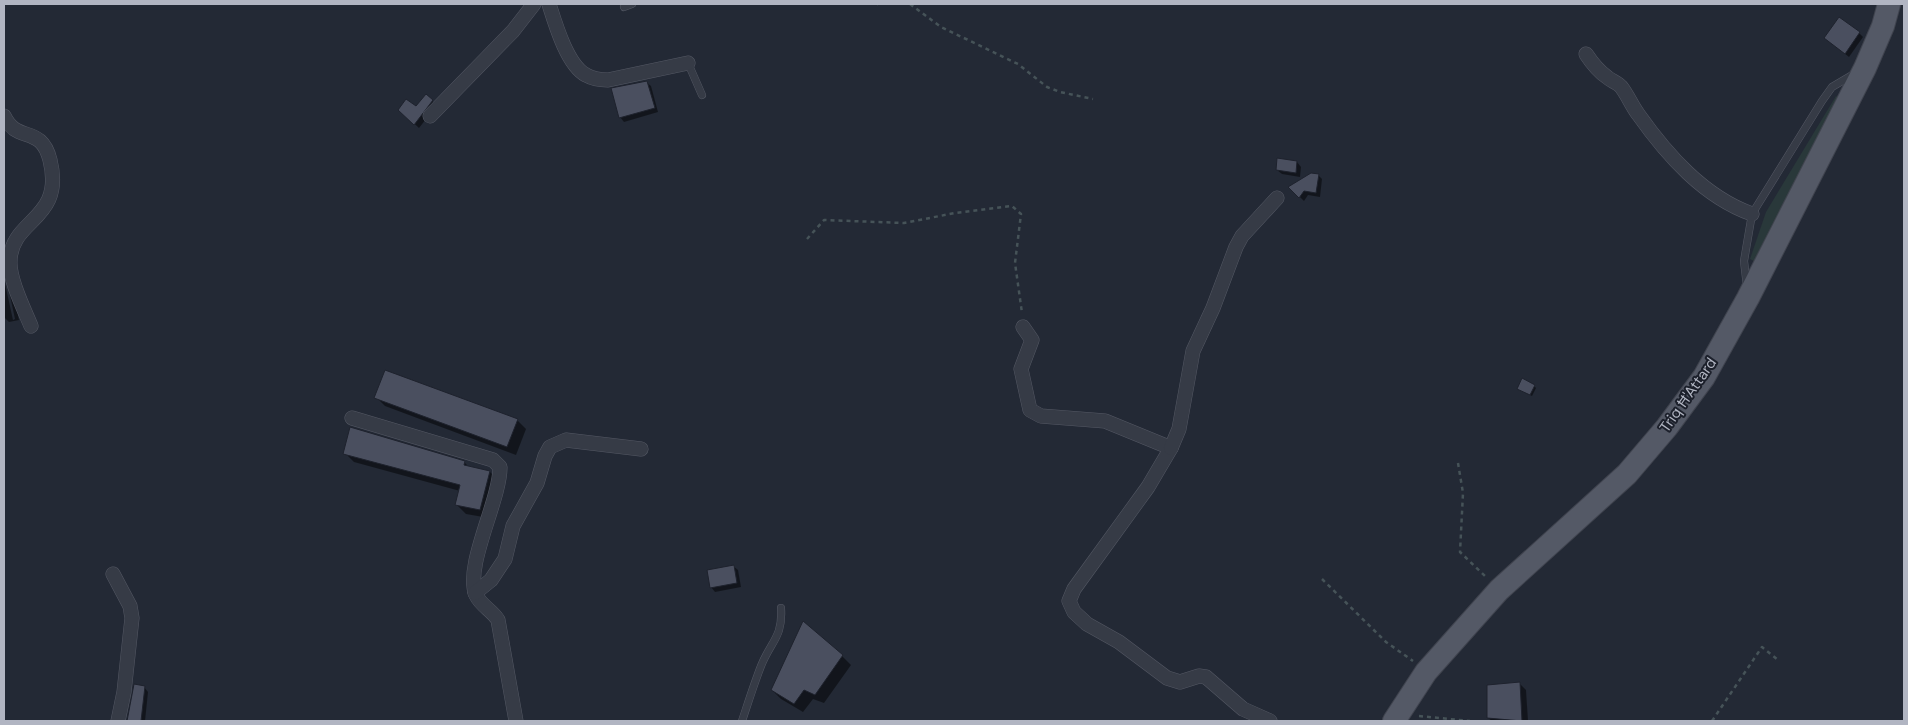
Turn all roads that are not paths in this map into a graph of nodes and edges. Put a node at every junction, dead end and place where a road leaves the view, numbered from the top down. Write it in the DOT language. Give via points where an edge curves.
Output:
graph roads {
  1 [pos="534,4"];
  2 [pos="549,4"];
  3 [pos="632,4"];
  4 [pos="1890,4"];
  5 [pos="624,7"];
  6 [pos="1586,54"];
  7 [pos="688,62"];
  8 [pos="1865,68"];
  9 [pos="702,95"];
  10 [pos="4,116"];
  11 [pos="430,116"];
  12 [pos="1277,198"];
  13 [pos="1752,214"];
  14 [pos="7,261"];
  15 [pos="1748,298"];
  16 [pos="31,326"];
  17 [pos="1024,327"];
  18 [pos="352,418"];
  19 [pos="1171,448"];
  20 [pos="641,449"];
  21 [pos="113,574"];
  22 [pos="475,593"];
  23 [pos="781,608"];
  24 [pos="1395,717"];
  25 [pos="118,721"];
  26 [pos="516,721"];
  27 [pos="742,721"];
  28 [pos="1270,721"];
  1 -- 11 [label="street" via="513,31"];
  2 -- 7 [label="street" via="560,37 584,75 608,80"];
  3 -- 5 [label="lane"];
  4 -- 8 [label="main road, Triq Ħ'Attard"];
  6 -- 13 [label="street" via="1597,69 1621,86 1638,114 1686,172 1716,196"];
  7 -- 9 [label="lane"];
  8 -- 13 [label="lane" via="1832,87"];
  8 -- 15 [label="main road, Triq Ħ'Attard"];
  10 -- 14 [label="street" via="14,130 36,136 43,142 52,175 52,193 46,207 17,237"];
  12 -- 19 [label="street" via="1236,247 1193,351 1179,429"];
  13 -- 15 [label="lane" via="1744,261"];
  14 -- 16 [label="street"];
  15 -- 24 [label="main road, Triq Ħ'Attard" via="1704,377 1638,461 1500,590 1426,672"];
  17 -- 19 [label="street" via="1032,340 1021,369 1030,410 1041,416 1105,421"];
  18 -- 22 [label="street" via="498,462 500,473 476,566"];
  19 -- 28 [label="street" via="1148,487 1074,588 1069,601 1071,607 1087,624 1119,642 1167,678 1180,682 1206,677 1243,708"];
  20 -- 22 [label="street" via="566,440 550,447 544,456 537,483 513,526 505,559 491,580"];
  21 -- 25 [label="street" via="130,606 132,618"];
  22 -- 26 [label="street" via="498,620"];
  23 -- 27 [label="lane" via="780,633 761,667"];
}
